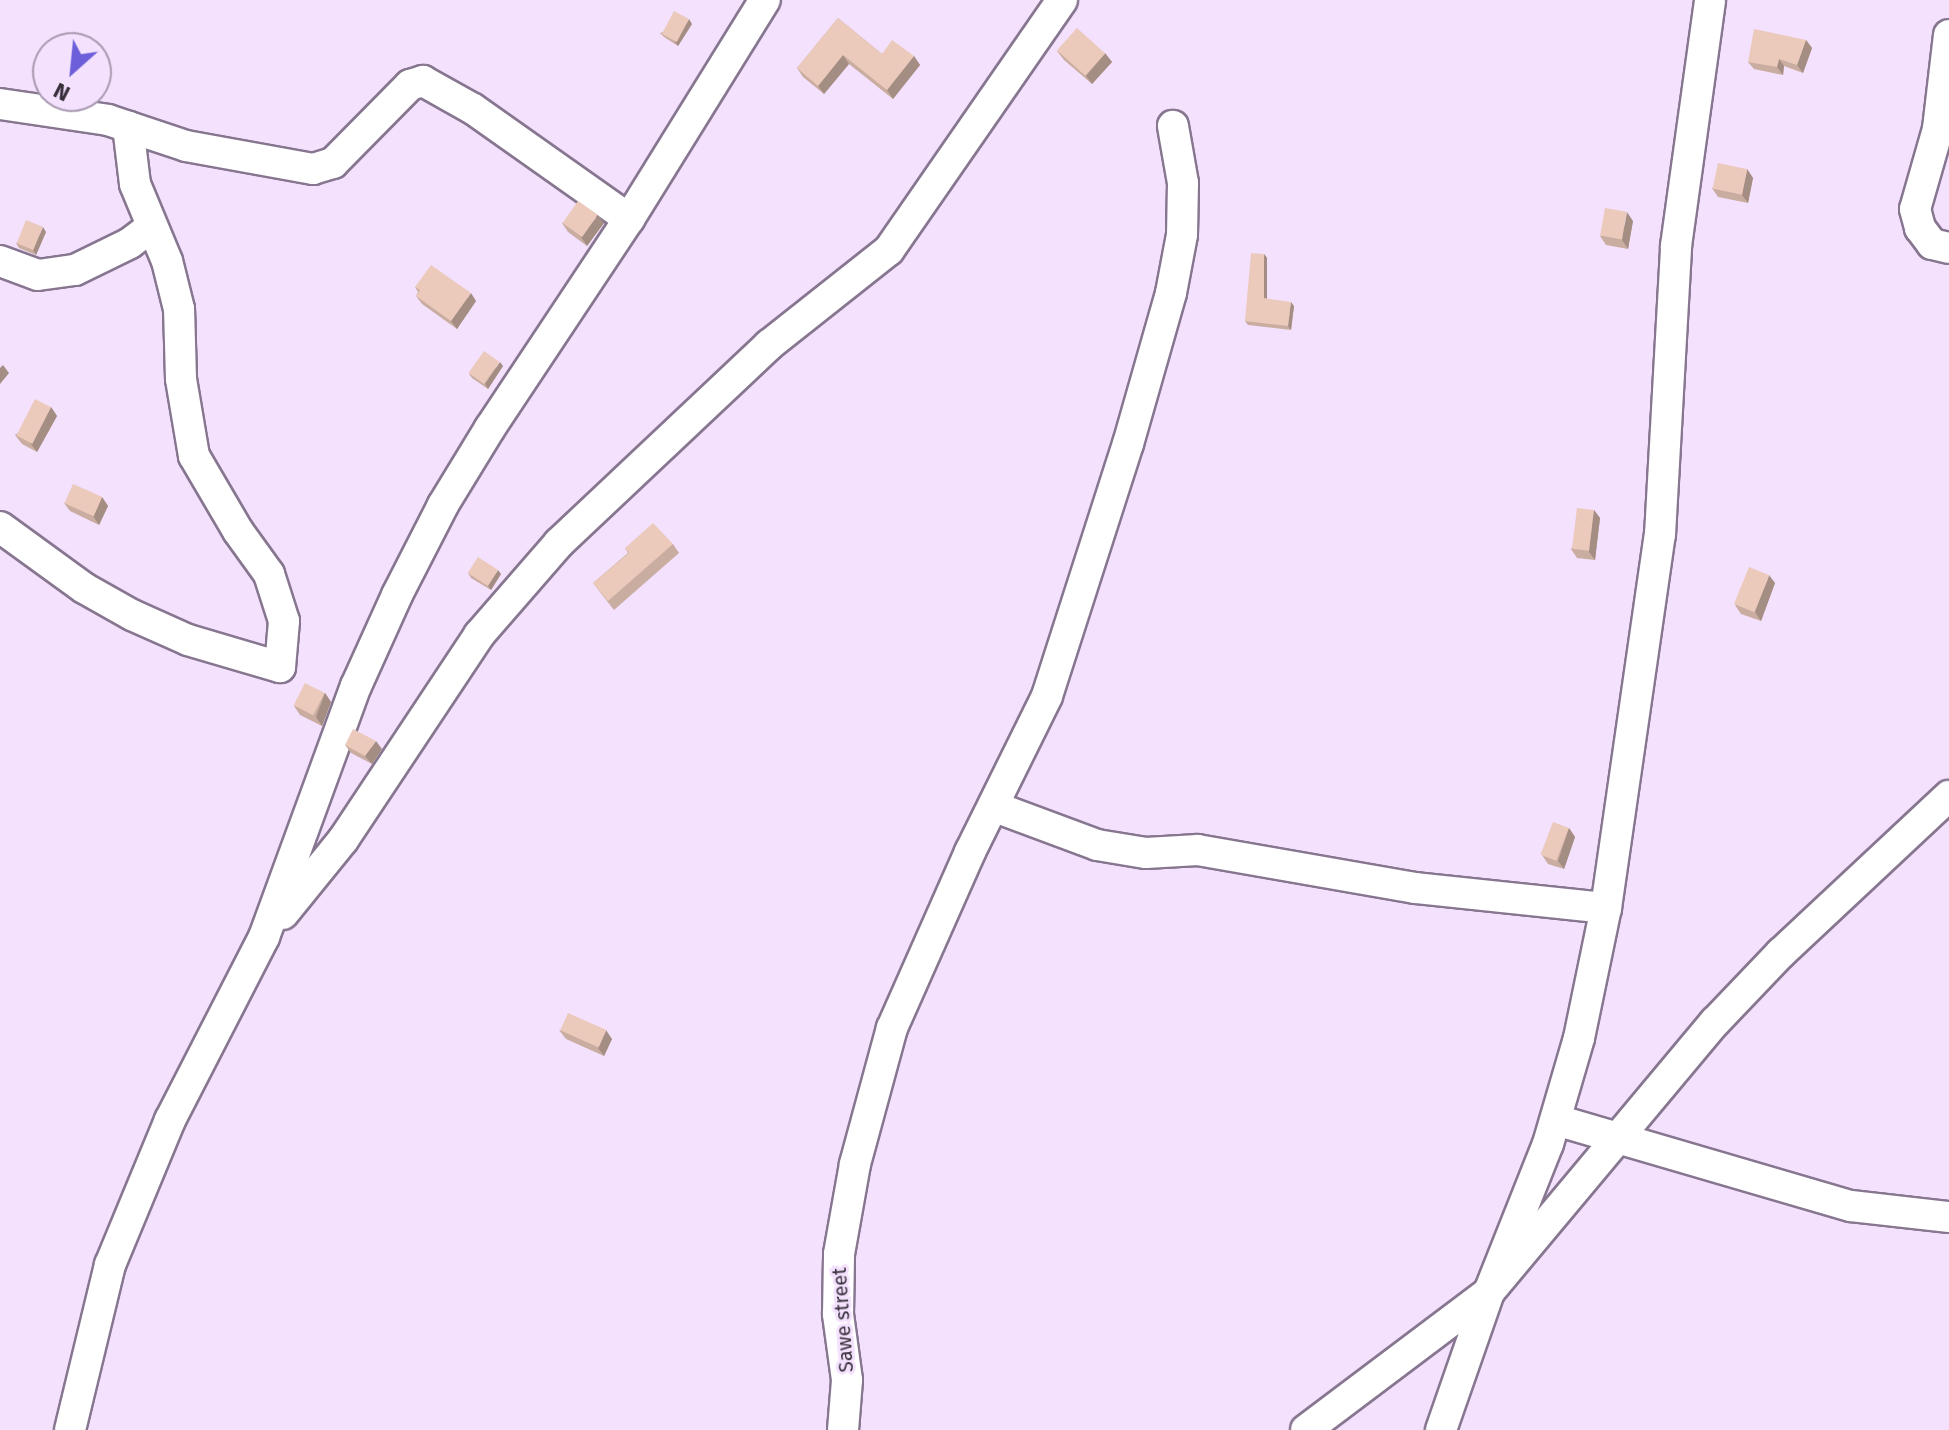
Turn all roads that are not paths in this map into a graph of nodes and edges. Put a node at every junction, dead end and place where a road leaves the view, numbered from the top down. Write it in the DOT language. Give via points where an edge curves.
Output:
graph roads {
  1 [pos="765,0"];
  2 [pos="1062,0"];
  3 [pos="1710,0"];
  4 [pos="1949,35"];
  5 [pos="0,104"];
  6 [pos="128,126"];
  7 [pos="1173,126"];
  8 [pos="629,219"];
  9 [pos="151,227"];
  10 [pos="1949,248"];
  11 [pos="0,261"];
  12 [pos="0,527"];
  13 [pos="34,554"];
  14 [pos="0,556"];
  15 [pos="1949,796"];
  16 [pos="995,807"];
  17 [pos="1606,908"];
  18 [pos="264,937"];
  19 [pos="1556,1120"];
  20 [pos="1617,1138"];
  21 [pos="1949,1217"];
  22 [pos="1489,1292"];
  23 [pos="70,1430"];
  24 [pos="843,1430"];
  25 [pos="1306,1430"];
  26 [pos="1441,1430"];
  1 -- 8 [label="street"];
  2 -- 18 [label="street" via="889,250 747,365 559,543 479,635 343,840"];
  3 -- 17 [label="street" via="1676,246 1660,535"];
  4 -- 10 [label="street" via="1938,129 1915,209 1932,244"];
  5 -- 6 [label="street"];
  6 -- 8 [label="street" via="186,146 313,169 333,163 410,85 423,81 473,109"];
  6 -- 9 [label="street" via="135,184"];
  7 -- 16 [label="street, Sawe street" via="1183,183 1182,235 1171,293 1047,696"];
  8 -- 18 [label="street" via="443,505 356,686"];
  9 -- 11 [label="street" via="75,270 38,275"];
  9 -- 13 [label="street" via="167,261 179,309 181,379 194,456 269,574 284,621 280,667 164,630 84,588"];
  12 -- 13 [label="street"];
  13 -- 14 [label="street"];
  15 -- 20 [label="street" via="1781,953"];
  16 -- 17 [label="street" via="1097,845 1134,851 1198,850 1415,888"];
  16 -- 24 [label="street, Sawe street" via="892,1028 855,1164 839,1254 838,1314 847,1380"];
  17 -- 19 [label="street"];
  18 -- 23 [label="street" via="170,1120 110,1265"];
  19 -- 20 [label="street"];
  19 -- 22 [label="street"];
  20 -- 21 [label="street" via="1851,1206"];
  20 -- 22 [label="street"];
  22 -- 25 [label="street"];
  22 -- 26 [label="street"];
}
